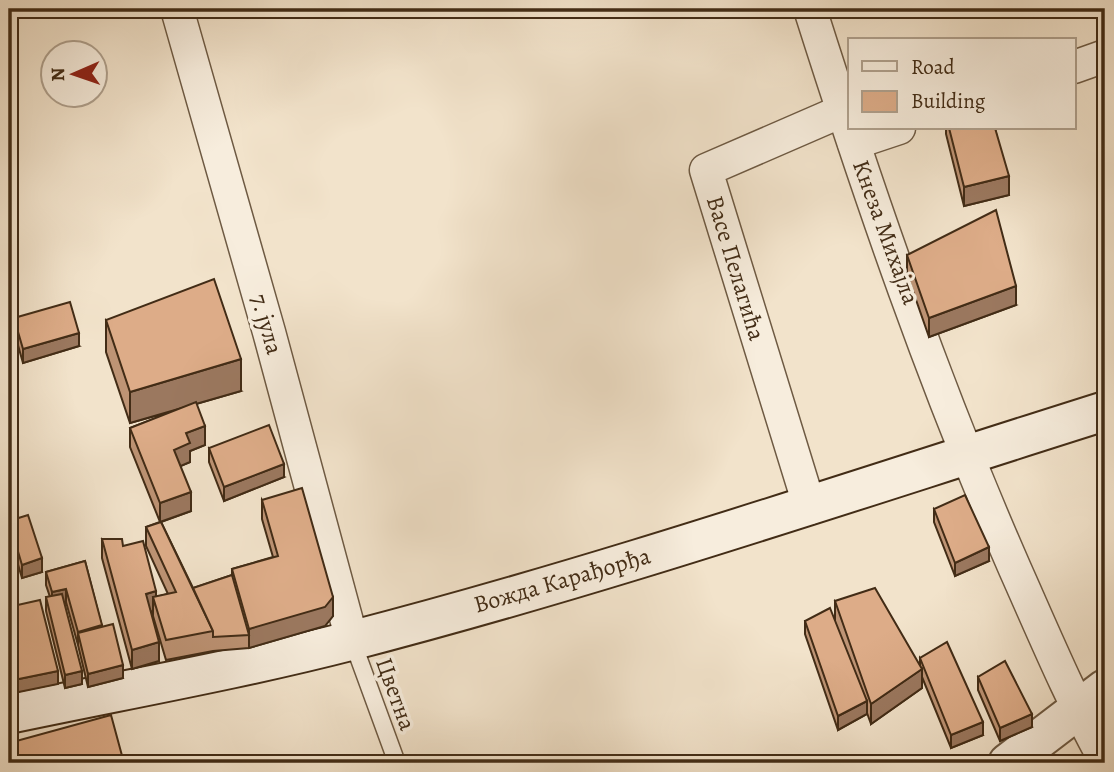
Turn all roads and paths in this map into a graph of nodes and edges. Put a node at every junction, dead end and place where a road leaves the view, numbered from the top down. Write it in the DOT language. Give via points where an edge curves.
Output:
graph roads {
  1 [pos="177,9"];
  2 [pos="810,9"];
  3 [pos="1105,56"];
  4 [pos="1076,66"];
  5 [pos="842,111"];
  6 [pos="848,127"];
  7 [pos="849,130"];
  8 [pos="893,130"];
  9 [pos="854,143"];
  10 [pos="1105,411"];
  11 [pos="965,455"];
  12 [pos="810,508"];
  13 [pos="352,640"];
  14 [pos="1091,699"];
  15 [pos="9,714"];
  16 [pos="1105,760"];
  17 [pos="397,763"];
  18 [pos="1008,763"];
  1 -- 13 [label="street, 7. јула"];
  2 -- 5 [label="street, Кнеза Михајла"];
  3 -- 4 [label="street"];
  5 -- 6 [label="street, Кнеза Михајла"];
  5 -- 12 [label="street, Васе Пелагића" via="706,170"];
  7 -- 9 [label="street, Кнеза Михајла"];
  8 -- 9 [label="street"];
  9 -- 11 [label="street, Кнеза Михајла"];
  10 -- 11 [label="main road, Вожда Карађорђа"];
  11 -- 12 [label="main road, Вожда Карађорђа"];
  11 -- 14 [label="street, Кнеза Михајла"];
  12 -- 13 [label="main road, Вожда Карађорђа"];
  13 -- 15 [label="main road, Вожда Карађорђа"];
  13 -- 17 [label="lane, Цветна"];
  14 -- 16 [label="street, Кнеза Михајла"];
  14 -- 18 [label="main road"];
}
